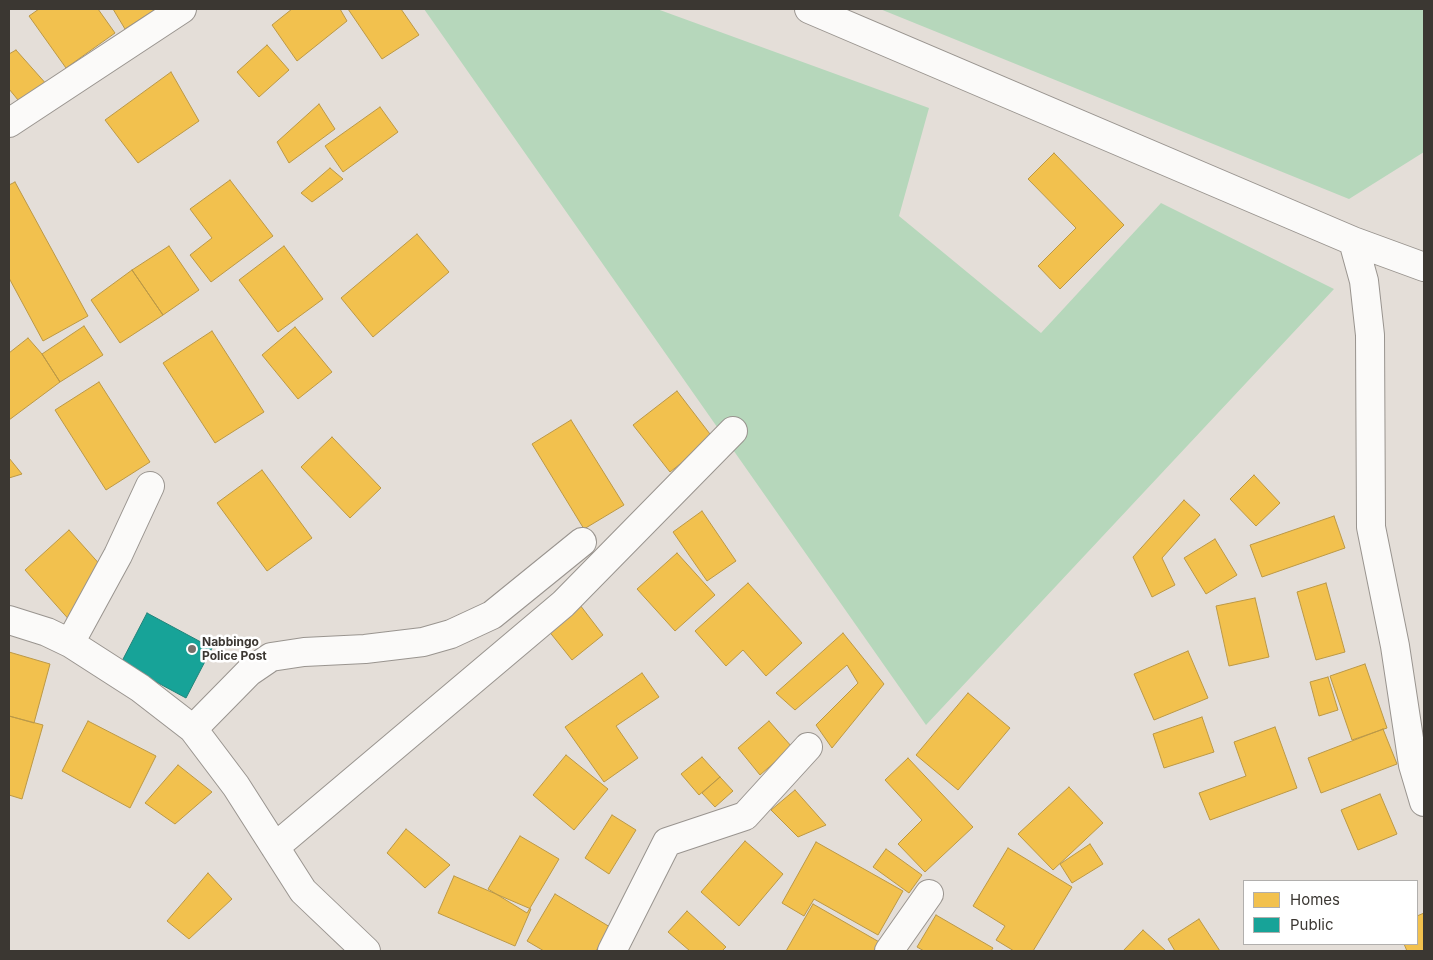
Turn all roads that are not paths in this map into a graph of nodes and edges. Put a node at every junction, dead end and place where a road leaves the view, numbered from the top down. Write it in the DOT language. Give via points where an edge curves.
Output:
graph roads {
  1 [pos="182,9"];
  2 [pos="808,9"];
  3 [pos="9,123"];
  4 [pos="1353,241"];
  5 [pos="1424,267"];
  6 [pos="733,432"];
  7 [pos="150,486"];
  8 [pos="582,542"];
  9 [pos="9,620"];
  10 [pos="70,643"];
  11 [pos="193,729"];
  12 [pos="808,747"];
  13 [pos="1424,802"];
  14 [pos="275,847"];
  15 [pos="929,894"];
  16 [pos="366,951"];
  17 [pos="612,951"];
  18 [pos="889,951"];
  1 -- 3 [label="street"];
  2 -- 4 [label="street"];
  4 -- 5 [label="street"];
  4 -- 13 [label="street" via="1364,280 1370,335 1371,527 1396,646 1413,765"];
  6 -- 14 [label="street" via="563,604"];
  7 -- 10 [label="street" via="118,555"];
  8 -- 11 [label="street" via="492,615 451,634 423,642 271,657 249,672"];
  9 -- 10 [label="street"];
  10 -- 11 [label="street" via="140,688"];
  11 -- 14 [label="street" via="236,786"];
  12 -- 17 [label="street" via="745,816 667,842"];
  14 -- 16 [label="street" via="303,891"];
  15 -- 18 [label="street"];
}
